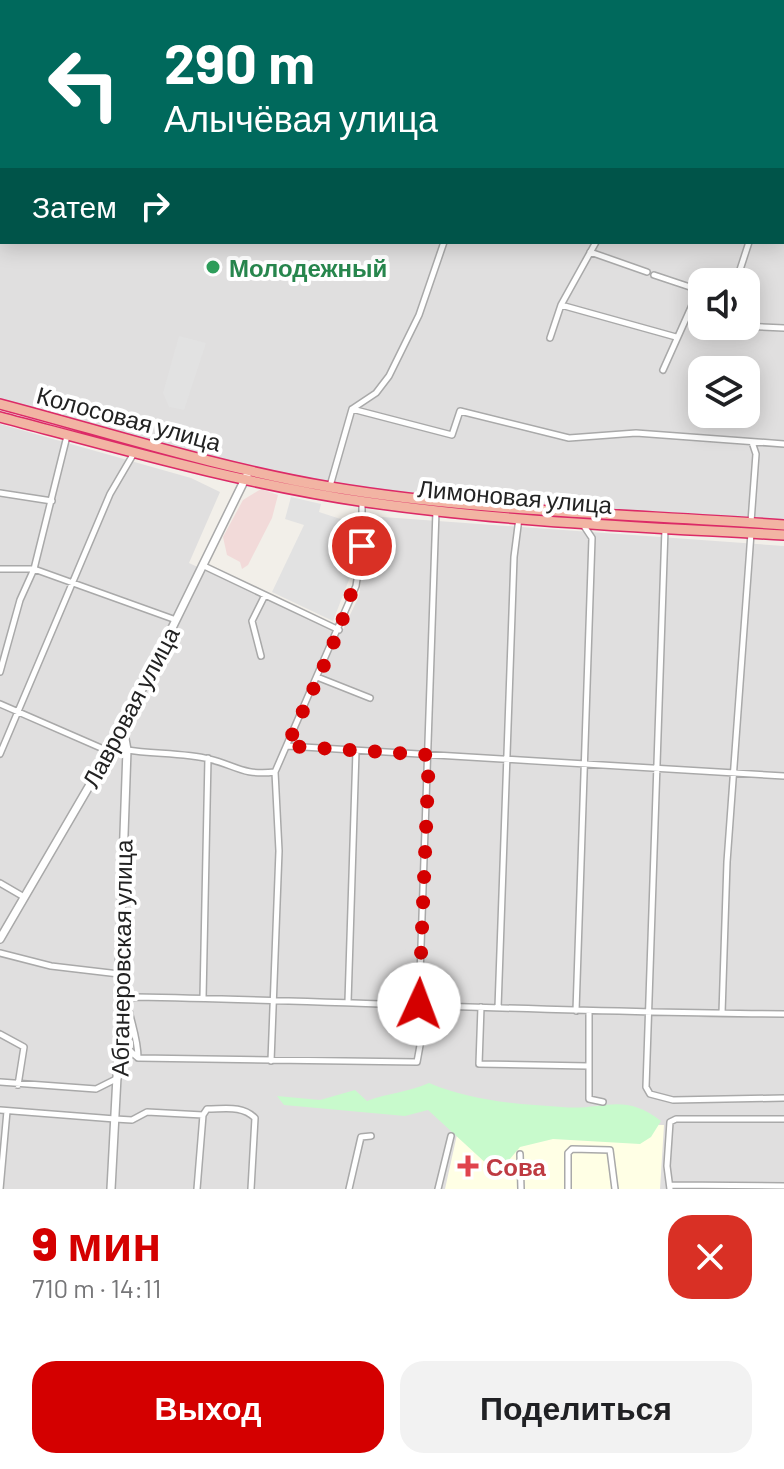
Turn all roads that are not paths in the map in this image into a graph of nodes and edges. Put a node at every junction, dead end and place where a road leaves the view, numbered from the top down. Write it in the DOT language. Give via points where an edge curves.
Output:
graph roads {
  1 [pos="443,244"];
  2 [pos="595,244"];
  3 [pos="748,244"];
  4 [pos="590,252"];
  5 [pos="741,268"];
  6 [pos="647,272"];
  7 [pos="654,275"];
  8 [pos="688,286"];
  9 [pos="561,305"];
  10 [pos="688,313"];
  11 [pos="760,327"];
  12 [pos="784,328"];
  13 [pos="676,337"];
  14 [pos="550,338"];
  15 [pos="663,370"];
  16 [pos="0,404"];
  17 [pos="352,409"];
  18 [pos="0,417"];
  19 [pos="67,435"];
  20 [pos="752,442"];
  21 [pos="784,444"];
  22 [pos="134,453"];
  23 [pos="246,475"];
  24 [pos="330,487"];
  25 [pos="0,493"];
  26 [pos="52,501"];
  27 [pos="362,502"];
  28 [pos="436,511"];
  29 [pos="519,518"];
  30 [pos="581,522"];
  31 [pos="784,525"];
  32 [pos="665,528"];
  33 [pos="751,528"];
  34 [pos="784,535"];
  35 [pos="204,566"];
  36 [pos="0,569"];
  37 [pos="34,569"];
  38 [pos="74,582"];
  39 [pos="265,595"];
  40 [pos="177,621"];
  41 [pos="339,630"];
  42 [pos="4,640"];
  43 [pos="261,656"];
  44 [pos="0,672"];
  45 [pos="317,677"];
  46 [pos="370,698"];
  47 [pos="0,704"];
  48 [pos="19,711"];
  49 [pos="123,728"];
  50 [pos="287,746"];
  51 [pos="127,750"];
  52 [pos="108,751"];
  53 [pos="356,751"];
  54 [pos="0,754"];
  55 [pos="429,755"];
  56 [pos="208,758"];
  57 [pos="508,759"];
  58 [pos="586,764"];
  59 [pos="656,768"];
  60 [pos="275,772"];
  61 [pos="734,773"];
  62 [pos="784,776"];
  63 [pos="0,883"];
  64 [pos="24,897"];
  65 [pos="0,939"];
  66 [pos="0,953"];
  67 [pos="119,974"];
  68 [pos="203,998"];
  69 [pos="273,999"];
  70 [pos="124,1001"];
  71 [pos="348,1002"];
  72 [pos="419,1004"];
  73 [pos="481,1007"];
  74 [pos="498,1008"];
  75 [pos="576,1011"];
  76 [pos="589,1011"];
  77 [pos="649,1011"];
  78 [pos="722,1013"];
  79 [pos="784,1014"];
  80 [pos="0,1034"];
  81 [pos="120,1049"];
  82 [pos="138,1058"];
  83 [pos="271,1061"];
  84 [pos="588,1066"];
  85 [pos="119,1078"];
  86 [pos="0,1082"];
  87 [pos="18,1085"];
  88 [pos="784,1098"];
  89 [pos="603,1102"];
  90 [pos="4,1110"];
  91 [pos="203,1115"];
  92 [pos="115,1119"];
  93 [pos="784,1119"];
  94 [pos="371,1136"];
  95 [pos="451,1136"];
  96 [pos="520,1154"];
  97 [pos="784,1186"];
  98 [pos="670,1187"];
  99 [pos="0,1189"];
  100 [pos="111,1189"];
  101 [pos="197,1189"];
  102 [pos="251,1189"];
  103 [pos="349,1189"];
  104 [pos="438,1189"];
  105 [pos="521,1189"];
  106 [pos="568,1189"];
  107 [pos="615,1189"];
  1 -- 17 [label="street" via="419,315 389,376 376,393"];
  2 -- 4 [label="street"];
  3 -- 5 [label="street"];
  4 -- 6 [label="street"];
  4 -- 9 [label="street"];
  7 -- 8 [label="street"];
  9 -- 13 [label="street"];
  9 -- 14 [label="street"];
  10 -- 13 [label="street"];
  11 -- 12 [label="street"];
  13 -- 15 [label="street"];
  16 -- 23 [label="highway, Колосовая улица"];
  17 -- 20 [label="street" via="452,435 460,411 569,438 636,433"];
  17 -- 24 [label="street"];
  18 -- 19 [label="highway, Колосовая улица"];
  19 -- 22 [label="highway, Колосовая улица"];
  19 -- 26 [label="street"];
  20 -- 21 [label="street"];
  20 -- 33 [label="street" via="756,454"];
  22 -- 23 [label="highway, Колосовая улица"];
  22 -- 38 [label="street" via="110,494"];
  23 -- 24 [label="highway, Лимоновая улица"];
  23 -- 27 [label="highway, Лимоновая улица"];
  23 -- 35 [label="street, Лавровая улица"];
  24 -- 33 [label="highway, Лимоновая улица"];
  25 -- 26 [label="street"];
  26 -- 37 [label="street"];
  27 -- 28 [label="highway, Лимоновая улица"];
  27 -- 41 [label="street" via="356,586"];
  28 -- 29 [label="highway, Лимоновая улица"];
  28 -- 55 [label="street"];
  29 -- 30 [label="highway, Лимоновая улица"];
  29 -- 57 [label="street"];
  30 -- 32 [label="highway, Лимоновая улица"];
  30 -- 58 [label="street" via="592,538"];
  31 -- 33 [label="highway, Лимоновая улица"];
  32 -- 33 [label="highway, Лимоновая улица"];
  32 -- 59 [label="street"];
  33 -- 34 [label="highway, Лимоновая улица"];
  33 -- 61 [label="street"];
  35 -- 39 [label="street"];
  35 -- 40 [label="street, Лавровая улица"];
  36 -- 37 [label="street"];
  37 -- 38 [label="street"];
  37 -- 42 [label="street"];
  38 -- 40 [label="street"];
  38 -- 48 [label="street"];
  39 -- 41 [label="street"];
  39 -- 43 [label="street" via="252,621"];
  40 -- 49 [label="street, Лавровая улица"];
  41 -- 45 [label="street"];
  42 -- 44 [label="street"];
  45 -- 46 [label="street"];
  45 -- 50 [label="street"];
  47 -- 48 [label="street"];
  48 -- 52 [label="street"];
  48 -- 54 [label="street"];
  49 -- 51 [label="street, Абганеровская улица"];
  49 -- 52 [label="street, Лавровая улица"];
  50 -- 53 [label="street"];
  50 -- 60 [label="street"];
  51 -- 56 [label="street"];
  51 -- 67 [label="street, Абганеровская улица"];
  52 -- 64 [label="street, Лавровая улица"];
  53 -- 55 [label="street"];
  53 -- 71 [label="street"];
  55 -- 57 [label="street"];
  55 -- 72 [label="street"];
  56 -- 60 [label="street" via="231,769"];
  56 -- 68 [label="street"];
  57 -- 58 [label="street"];
  57 -- 74 [label="street"];
  58 -- 59 [label="street"];
  58 -- 75 [label="street"];
  59 -- 61 [label="street"];
  59 -- 77 [label="street"];
  60 -- 69 [label="street" via="279,851"];
  61 -- 62 [label="street"];
  61 -- 78 [label="street"];
  63 -- 64 [label="street"];
  64 -- 65 [label="street, Лавровая улица"];
  66 -- 67 [label="street"];
  67 -- 70 [label="street, Абганеровская улица"];
  68 -- 69 [label="street"];
  68 -- 70 [label="street"];
  69 -- 71 [label="street"];
  69 -- 83 [label="street"];
  70 -- 81 [label="street, Абганеровская улица"];
  70 -- 82 [label="street" via="138,1035"];
  71 -- 72 [label="street"];
  72 -- 73 [label="street"];
  72 -- 83 [label="street" via="423,1029 417,1062"];
  73 -- 74 [label="street"];
  73 -- 84 [label="street" via="479,1064"];
  74 -- 75 [label="street"];
  75 -- 76 [label="street"];
  76 -- 77 [label="street"];
  76 -- 84 [label="street"];
  77 -- 78 [label="street"];
  77 -- 88 [label="street" via="650,1094 673,1100"];
  78 -- 79 [label="street"];
  80 -- 87 [label="street" via="24,1047"];
  81 -- 82 [label="street"];
  81 -- 85 [label="street, Абганеровская улица"];
  82 -- 83 [label="street"];
  84 -- 89 [label="street" via="589,1099"];
  85 -- 87 [label="street" via="96,1089"];
  85 -- 92 [label="street, Абганеровская улица"];
  86 -- 87 [label="street"];
  90 -- 92 [label="street"];
  90 -- 99 [label="street"];
  91 -- 92 [label="street" via="147,1112 132,1120"];
  91 -- 101 [label="street"];
  91 -- 102 [label="street" via="207,1109 243,1109 255,1118"];
  92 -- 100 [label="street, Абганеровская улица"];
  93 -- 98 [label="street" via="670,1122"];
  94 -- 103 [label="street" via="361,1137"];
  95 -- 104 [label="street"];
  96 -- 105 [label="street"];
  97 -- 98 [label="street"];
  106 -- 107 [label="street" via="572,1149 610,1150"];
}
